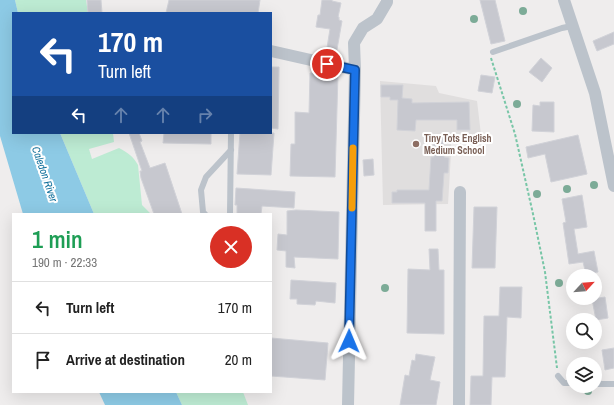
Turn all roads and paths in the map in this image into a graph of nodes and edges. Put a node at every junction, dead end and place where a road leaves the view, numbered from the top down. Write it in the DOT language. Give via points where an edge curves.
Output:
graph roads {
  1 [pos="387,0"];
  2 [pos="564,0"];
  3 [pos="572,26"];
  4 [pos="272,52"];
  5 [pos="493,52"];
  6 [pos="355,70"];
  7 [pos="231,134"];
  8 [pos="231,150"];
  9 [pos="614,186"];
  10 [pos="460,192"];
  11 [pos="204,213"];
  12 [pos="230,213"];
  13 [pos="558,376"];
  14 [pos="566,383"];
  15 [pos="602,384"];
  16 [pos="614,384"];
  17 [pos="348,405"];
  18 [pos="459,405"];
  1 -- 6 [label="street" via="377,19 363,28 354,43"];
  2 -- 3 [label="street"];
  3 -- 5 [label="lane"];
  3 -- 9 [label="street" via="595,93"];
  4 -- 6 [label="street"];
  5 -- 13 [label="path" via="491,59 515,134 535,221 545,272"];
  6 -- 17 [label="street"];
  7 -- 8 [label="lane"];
  8 -- 11 [label="lane" via="203,183 201,190"];
  8 -- 12 [label="lane"];
  10 -- 18 [label="street"];
  13 -- 14 [label="lane"];
  15 -- 16 [label="lane"];
}
